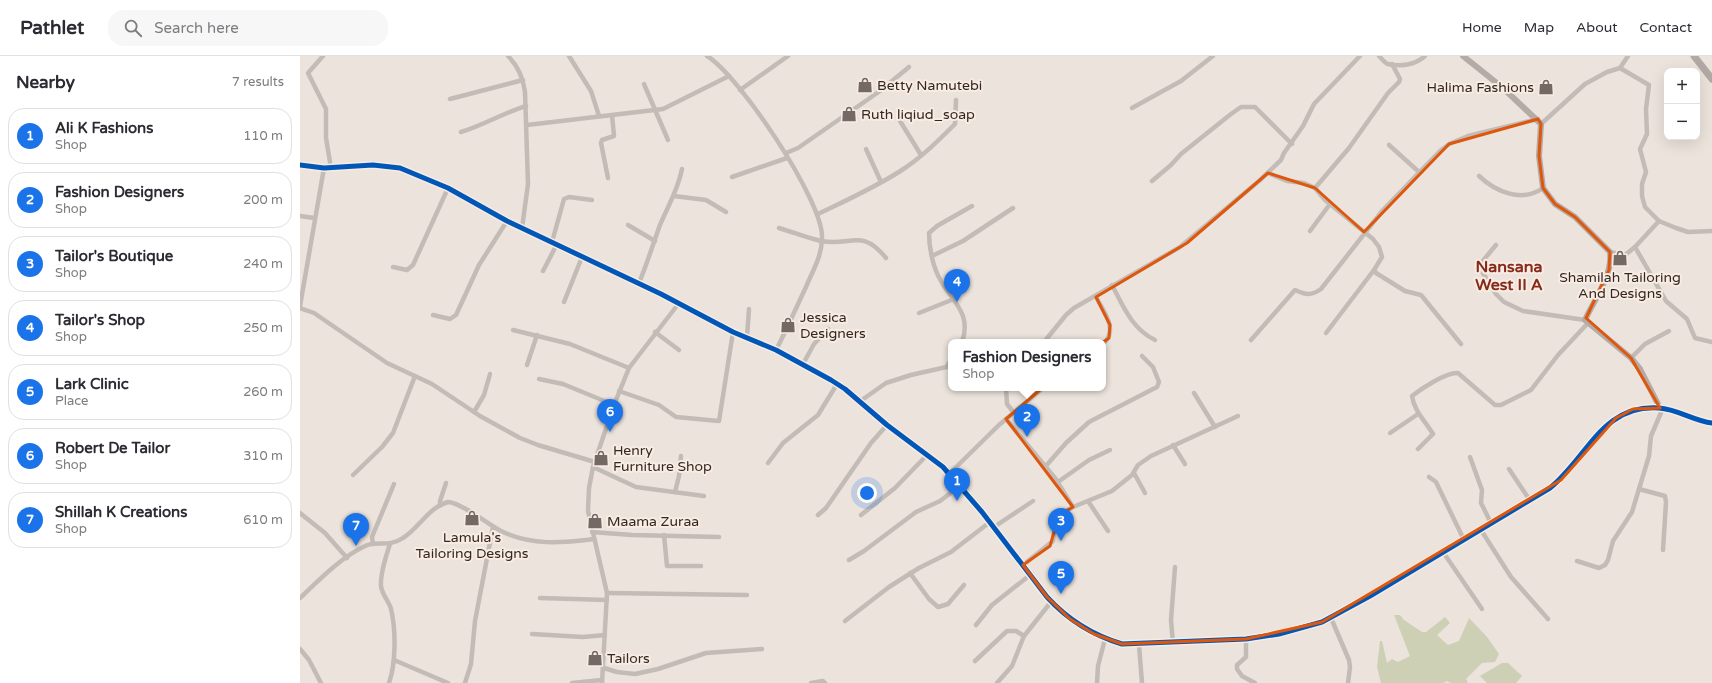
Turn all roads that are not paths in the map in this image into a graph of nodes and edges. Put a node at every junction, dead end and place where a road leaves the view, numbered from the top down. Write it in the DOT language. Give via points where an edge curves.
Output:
graph roads {
  1 [pos="323,56"];
  2 [pos="508,56"];
  3 [pos="569,56"];
  4 [pos="707,56"];
  5 [pos="788,56"];
  6 [pos="1214,56"];
  7 [pos="1360,56"];
  8 [pos="1379,56"];
  9 [pos="1425,56"];
  10 [pos="1463,56"];
  11 [pos="1628,56"];
  12 [pos="1694,56"];
  13 [pos="1392,64"];
  14 [pos="909,67"];
  15 [pos="1620,68"];
  16 [pos="730,76"];
  17 [pos="523,80"];
  18 [pos="1712,80"];
  19 [pos="644,84"];
  20 [pos="740,90"];
  21 [pos="450,100"];
  22 [pos="956,100"];
  23 [pos="526,106"];
  24 [pos="1132,108"];
  25 [pos="654,109"];
  26 [pos="612,115"];
  27 [pos="599,116"];
  28 [pos="900,121"];
  29 [pos="1539,122"];
  30 [pos="527,124"];
  31 [pos="461,132"];
  32 [pos="668,140"];
  33 [pos="1292,144"];
  34 [pos="1389,145"];
  35 [pos="866,149"];
  36 [pos="921,155"];
  37 [pos="786,156"];
  38 [pos="300,165"];
  39 [pos="324,168"];
  40 [pos="331,168"];
  41 [pos="682,169"];
  42 [pos="1419,172"];
  43 [pos="1268,173"];
  44 [pos="1479,176"];
  45 [pos="732,177"];
  46 [pos="608,178"];
  47 [pos="1152,181"];
  48 [pos="881,182"];
  49 [pos="448,188"];
  50 [pos="1315,188"];
  51 [pos="1543,188"];
  52 [pos="674,196"];
  53 [pos="592,200"];
  54 [pos="1330,204"];
  55 [pos="972,206"];
  56 [pos="1013,208"];
  57 [pos="726,212"];
  58 [pos="818,214"];
  59 [pos="300,216"];
  60 [pos="314,218"];
  61 [pos="507,221"];
  62 [pos="1659,221"];
  63 [pos="628,225"];
  64 [pos="522,228"];
  65 [pos="779,228"];
  66 [pos="1310,231"];
  67 [pos="1364,232"];
  68 [pos="1712,232"];
  69 [pos="656,241"];
  70 [pos="822,241"];
  71 [pos="555,243"];
  72 [pos="1496,245"];
  73 [pos="1635,247"];
  74 [pos="1610,252"];
  75 [pos="932,256"];
  76 [pos="582,257"];
  77 [pos="886,258"];
  78 [pos="393,267"];
  79 [pos="1374,270"];
  80 [pos="543,272"];
  81 [pos="639,283"];
  82 [pos="1112,285"];
  83 [pos="1096,297"];
  84 [pos="954,299"];
  85 [pos="564,302"];
  86 [pos="679,303"];
  87 [pos="300,307"];
  88 [pos="749,309"];
  89 [pos="919,313"];
  90 [pos="433,314"];
  91 [pos="1587,321"];
  92 [pos="828,329"];
  93 [pos="513,330"];
  94 [pos="1670,331"];
  95 [pos="655,332"];
  96 [pos="734,332"];
  97 [pos="1326,334"];
  98 [pos="537,335"];
  99 [pos="747,338"];
  100 [pos="962,339"];
  101 [pos="1046,339"];
  102 [pos="1155,340"];
  103 [pos="1251,340"];
  104 [pos="1106,341"];
  105 [pos="1712,342"];
  106 [pos="1461,344"];
  107 [pos="679,350"];
  108 [pos="776,350"];
  109 [pos="1142,356"];
  110 [pos="1631,358"];
  111 [pos="803,364"];
  112 [pos="527,365"];
  113 [pos="948,366"];
  114 [pos="630,368"];
  115 [pos="490,374"];
  116 [pos="415,376"];
  117 [pos="540,379"];
  118 [pos="837,384"];
  119 [pos="619,391"];
  120 [pos="1006,391"];
  121 [pos="1040,391"];
  122 [pos="1194,393"];
  123 [pos="859,402"];
  124 [pos="614,405"];
  125 [pos="1661,408"];
  126 [pos="474,412"];
  127 [pos="1014,413"];
  128 [pos="1418,414"];
  129 [pos="1238,416"];
  130 [pos="1006,419"];
  131 [pos="1712,423"];
  132 [pos="887,425"];
  133 [pos="1215,427"];
  134 [pos="1390,433"];
  135 [pos="1173,445"];
  136 [pos="1418,449"];
  137 [pos="1110,450"];
  138 [pos="927,455"];
  139 [pos="681,456"];
  140 [pos="1470,457"];
  141 [pos="768,463"];
  142 [pos="594,464"];
  143 [pos="1185,464"];
  144 [pos="1045,467"];
  145 [pos="1510,469"];
  146 [pos="1134,473"];
  147 [pos="949,474"];
  148 [pos="353,475"];
  149 [pos="1429,477"];
  150 [pos="1058,482"];
  151 [pos="394,484"];
  152 [pos="446,484"];
  153 [pos="960,486"];
  154 [pos="1639,489"];
  155 [pos="674,492"];
  156 [pos="1145,493"];
  157 [pos="704,496"];
  158 [pos="1529,499"];
  159 [pos="1033,501"];
  160 [pos="1088,501"];
  161 [pos="440,505"];
  162 [pos="1073,506"];
  163 [pos="300,513"];
  164 [pos="818,515"];
  165 [pos="861,515"];
  166 [pos="1491,523"];
  167 [pos="992,525"];
  168 [pos="493,527"];
  169 [pos="1482,530"];
  170 [pos="1108,531"];
  171 [pos="592,532"];
  172 [pos="664,536"];
  173 [pos="719,537"];
  174 [pos="594,540"];
  175 [pos="1464,540"];
  176 [pos="373,544"];
  177 [pos="390,544"];
  178 [pos="1663,550"];
  179 [pos="1443,552"];
  180 [pos="347,558"];
  181 [pos="848,560"];
  182 [pos="1577,561"];
  183 [pos="1023,565"];
  184 [pos="701,566"];
  185 [pos="1175,567"];
  186 [pos="910,573"];
  187 [pos="1030,575"];
  188 [pos="964,585"];
  189 [pos="607,593"];
  190 [pos="747,595"];
  191 [pos="300,598"];
  192 [pos="540,598"];
  193 [pos="607,600"];
  194 [pos="1051,602"];
  195 [pos="1482,609"];
  196 [pos="1331,618"];
  197 [pos="1548,619"];
  198 [pos="845,621"];
  199 [pos="976,625"];
  200 [pos="532,634"];
  201 [pos="605,635"];
  202 [pos="1024,636"];
  203 [pos="1105,639"];
  204 [pos="1246,639"];
  205 [pos="1173,643"];
  206 [pos="1139,644"];
  207 [pos="300,649"];
  208 [pos="762,649"];
  209 [pos="394,660"];
  210 [pos="975,661"];
  211 [pos="604,668"];
  212 [pos="602,682"];
  213 [pos="321,683"];
  214 [pos="389,683"];
  215 [pos="448,683"];
  216 [pos="465,683"];
  217 [pos="572,683"];
  218 [pos="811,683"];
  219 [pos="824,683"];
  220 [pos="997,683"];
  221 [pos="1097,683"];
  222 [pos="1142,683"];
  223 [pos="1255,683"];
  224 [pos="1348,683"];
  1 -- 40 [label="street" via="308,74 326,109 326,138"];
  2 -- 17 [label="street"];
  3 -- 27 [label="street" via="590,91"];
  4 -- 16 [label="street"];
  5 -- 20 [label="street"];
  6 -- 24 [label="street" via="1181,81"];
  7 -- 33 [label="street" via="1314,104"];
  8 -- 13 [label="street" via="1387,64"];
  9 -- 13 [label="street" via="1414,63 1400,66"];
  10 -- 29 [label="street"];
  11 -- 15 [label="street"];
  12 -- 18 [label="main road"];
  13 -- 50 [label="street" via="1400,79 1399,82"];
  14 -- 37 [label="street" via="880,92"];
  15 -- 29 [label="street" via="1585,84"];
  15 -- 62 [label="street" via="1649,85 1647,134 1640,149 1646,172 1642,196 1645,207"];
  16 -- 20 [label="street"];
  16 -- 25 [label="street" via="669,107"];
  17 -- 21 [label="street"];
  17 -- 23 [label="street"];
  19 -- 25 [label="street"];
  20 -- 37 [label="street"];
  22 -- 36 [label="street" via="955,124"];
  23 -- 30 [label="street"];
  23 -- 31 [label="street" via="503,113 477,127"];
  25 -- 26 [label="street"];
  25 -- 32 [label="street"];
  26 -- 27 [label="street"];
  26 -- 46 [label="street" via="614,136 602,140 601,143"];
  27 -- 30 [label="street"];
  28 -- 36 [label="street"];
  29 -- 42 [label="street" via="1468,136 1449,144"];
  29 -- 51 [label="street" via="1539,156"];
  30 -- 64 [label="street" via="528,184"];
  33 -- 43 [label="street" via="1284,153 1282,160"];
  33 -- 47 [label="street" via="1255,107 1241,107 1186,150"];
  34 -- 42 [label="street"];
  35 -- 48 [label="street"];
  36 -- 48 [label="street" via="903,170"];
  37 -- 45 [label="street"];
  37 -- 58 [label="street"];
  38 -- 39 [label="street"];
  39 -- 40 [label="street"];
  39 -- 60 [label="street"];
  40 -- 49 [label="street" via="373,165 400,168"];
  41 -- 52 [label="street"];
  42 -- 67 [label="street"];
  43 -- 50 [label="street"];
  43 -- 82 [label="street" via="1186,243"];
  44 -- 51 [label="street" via="1500,192 1528,196"];
  48 -- 58 [label="street"];
  49 -- 61 [label="street"];
  49 -- 78 [label="street" via="413,265 407,270"];
  50 -- 54 [label="street"];
  51 -- 74 [label="street" via="1555,204 1574,217"];
  52 -- 57 [label="street" via="706,200"];
  52 -- 69 [label="street" via="660,225"];
  53 -- 71 [label="street" via="564,198"];
  54 -- 66 [label="street"];
  54 -- 67 [label="street"];
  55 -- 75 [label="street" via="930,231"];
  56 -- 75 [label="street" via="963,241"];
  58 -- 70 [label="street" via="823,230"];
  59 -- 60 [label="street"];
  60 -- 87 [label="street"];
  61 -- 64 [label="street"];
  61 -- 90 [label="street" via="479,265 456,316 450,319"];
  62 -- 68 [label="street" via="1688,232"];
  62 -- 73 [label="street"];
  63 -- 69 [label="street"];
  64 -- 71 [label="street"];
  65 -- 70 [label="street"];
  67 -- 79 [label="street" via="1379,247 1382,257"];
  67 -- 103 [label="street" via="1321,289 1306,296 1295,290"];
  69 -- 81 [label="street"];
  70 -- 77 [label="street" via="862,239 873,244"];
  70 -- 108 [label="street" via="817,263"];
  71 -- 76 [label="street"];
  71 -- 80 [label="street"];
  72 -- 91 [label="street" via="1480,263 1481,270 1504,302 1523,311"];
  73 -- 74 [label="street" via="1625,255"];
  73 -- 105 [label="street" via="1666,301 1687,319 1695,338"];
  74 -- 91 [label="street" via="1609,270"];
  75 -- 84 [label="street" via="941,281"];
  76 -- 81 [label="street"];
  76 -- 85 [label="street"];
  79 -- 97 [label="street"];
  79 -- 106 [label="street" via="1401,289 1421,295"];
  81 -- 86 [label="street"];
  82 -- 83 [label="street"];
  82 -- 102 [label="street" via="1128,318 1149,338"];
  83 -- 101 [label="street" via="1066,315"];
  83 -- 104 [label="street" via="1107,317 1111,332"];
  84 -- 89 [label="street"];
  84 -- 100 [label="street" via="963,313"];
  86 -- 95 [label="street"];
  86 -- 96 [label="street"];
  87 -- 116 [label="street" via="314,313 387,362"];
  88 -- 99 [label="street"];
  91 -- 110 [label="street"];
  91 -- 128 [label="street" via="1523,396 1497,406 1458,373 1451,373 1412,396"];
  92 -- 111 [label="street" via="814,344"];
  93 -- 98 [label="street"];
  94 -- 110 [label="street" via="1645,344"];
  95 -- 107 [label="street"];
  95 -- 114 [label="street"];
  96 -- 99 [label="street"];
  96 -- 119 [label="street" via="719,421 676,417 659,405"];
  98 -- 112 [label="street"];
  98 -- 114 [label="street" via="570,344"];
  99 -- 108 [label="street"];
  108 -- 111 [label="street"];
  109 -- 144 [label="street" via="1155,371 1159,382 1157,387 1089,422"];
  110 -- 125 [label="street" via="1640,369"];
  111 -- 118 [label="street"];
  113 -- 123 [label="street" via="886,383"];
  114 -- 119 [label="street"];
  115 -- 126 [label="street" via="484,395"];
  116 -- 126 [label="street" via="432,384"];
  116 -- 148 [label="street" via="393,433"];
  117 -- 124 [label="street" via="563,384"];
  118 -- 123 [label="street"];
  118 -- 141 [label="street" via="818,415 783,443"];
  119 -- 124 [label="street"];
  120 -- 127 [label="street" via="1006,400"];
  121 -- 127 [label="street"];
  122 -- 133 [label="street"];
  123 -- 132 [label="street"];
  124 -- 142 [label="street"];
  125 -- 131 [label="street"];
  125 -- 154 [label="street" via="1651,436 1650,456"];
  125 -- 158 [label="street" via="1633,409 1616,418 1608,424 1561,480"];
  126 -- 142 [label="street" via="529,442"];
  127 -- 130 [label="street"];
  128 -- 134 [label="street"];
  128 -- 136 [label="street" via="1433,434"];
  129 -- 133 [label="street"];
  130 -- 144 [label="street"];
  130 -- 147 [label="street"];
  132 -- 138 [label="street"];
  132 -- 164 [label="street" via="871,443 826,508"];
  133 -- 135 [label="street"];
  135 -- 143 [label="street"];
  135 -- 146 [label="street" via="1144,461 1136,467"];
  137 -- 150 [label="street" via="1089,460"];
  138 -- 147 [label="street"];
  138 -- 165 [label="street" via="895,488"];
  139 -- 155 [label="street"];
  140 -- 166 [label="street" via="1482,490 1482,503"];
  142 -- 155 [label="street" via="636,487"];
  142 -- 171 [label="street" via="588,511"];
  144 -- 150 [label="street"];
  145 -- 158 [label="street"];
  146 -- 156 [label="street"];
  146 -- 160 [label="street" via="1112,491"];
  147 -- 153 [label="street"];
  149 -- 175 [label="street" via="1436,482"];
  150 -- 162 [label="street"];
  151 -- 176 [label="street" via="372,537"];
  152 -- 161 [label="street"];
  153 -- 167 [label="street"];
  153 -- 181 [label="street" via="940,501 916,512"];
  154 -- 178 [label="street" via="1664,496 1666,502"];
  154 -- 182 [label="street" via="1632,512 1613,541 1604,565 1596,568"];
  155 -- 157 [label="street"];
  158 -- 166 [label="street"];
  159 -- 167 [label="street"];
  160 -- 162 [label="street"];
  160 -- 170 [label="street"];
  161 -- 168 [label="street" via="456,503"];
  161 -- 177 [label="street" via="410,533"];
  162 -- 183 [label="street" via="1059,515 1050,546"];
  163 -- 180 [label="street" via="325,533"];
  166 -- 169 [label="street"];
  167 -- 183 [label="street"];
  167 -- 186 [label="street" via="951,552"];
  168 -- 174 [label="street" via="535,543"];
  168 -- 216 [label="street" via="475,621 471,664"];
  169 -- 175 [label="street"];
  169 -- 197 [label="street" via="1511,577"];
  171 -- 172 [label="street"];
  171 -- 174 [label="street"];
  172 -- 173 [label="street"];
  172 -- 184 [label="street" via="667,566"];
  174 -- 189 [label="street"];
  175 -- 179 [label="street"];
  176 -- 177 [label="street"];
  176 -- 180 [label="street" via="365,546"];
  177 -- 209 [label="street" via="381,582 382,592 391,612"];
  179 -- 195 [label="street"];
  179 -- 196 [label="street"];
  180 -- 191 [label="street"];
  183 -- 187 [label="street"];
  185 -- 205 [label="street" via="1171,620"];
  186 -- 188 [label="street" via="938,607 948,604"];
  186 -- 198 [label="street" via="889,586"];
  187 -- 194 [label="street"];
  187 -- 199 [label="street" via="1001,596"];
  189 -- 190 [label="street"];
  189 -- 193 [label="street"];
  192 -- 193 [label="street"];
  193 -- 201 [label="street"];
  194 -- 202 [label="street"];
  194 -- 203 [label="street" via="1076,623"];
  196 -- 204 [label="street" via="1287,632"];
  196 -- 224 [label="street" via="1349,660"];
  200 -- 201 [label="street"];
  201 -- 211 [label="street"];
  202 -- 210 [label="street" via="1016,631 1007,631"];
  202 -- 220 [label="street" via="1012,666"];
  203 -- 206 [label="street" via="1122,644"];
  203 -- 221 [label="street" via="1098,666"];
  204 -- 205 [label="street"];
  204 -- 223 [label="street" via="1246,657 1237,665 1237,669 1245,678"];
  205 -- 206 [label="street"];
  206 -- 222 [label="street"];
  207 -- 213 [label="street"];
  208 -- 211 [label="street" via="706,653 635,674"];
  209 -- 214 [label="street"];
  209 -- 215 [label="street"];
  211 -- 212 [label="street"];
  212 -- 217 [label="street"];
  218 -- 219 [label="street"];
}
